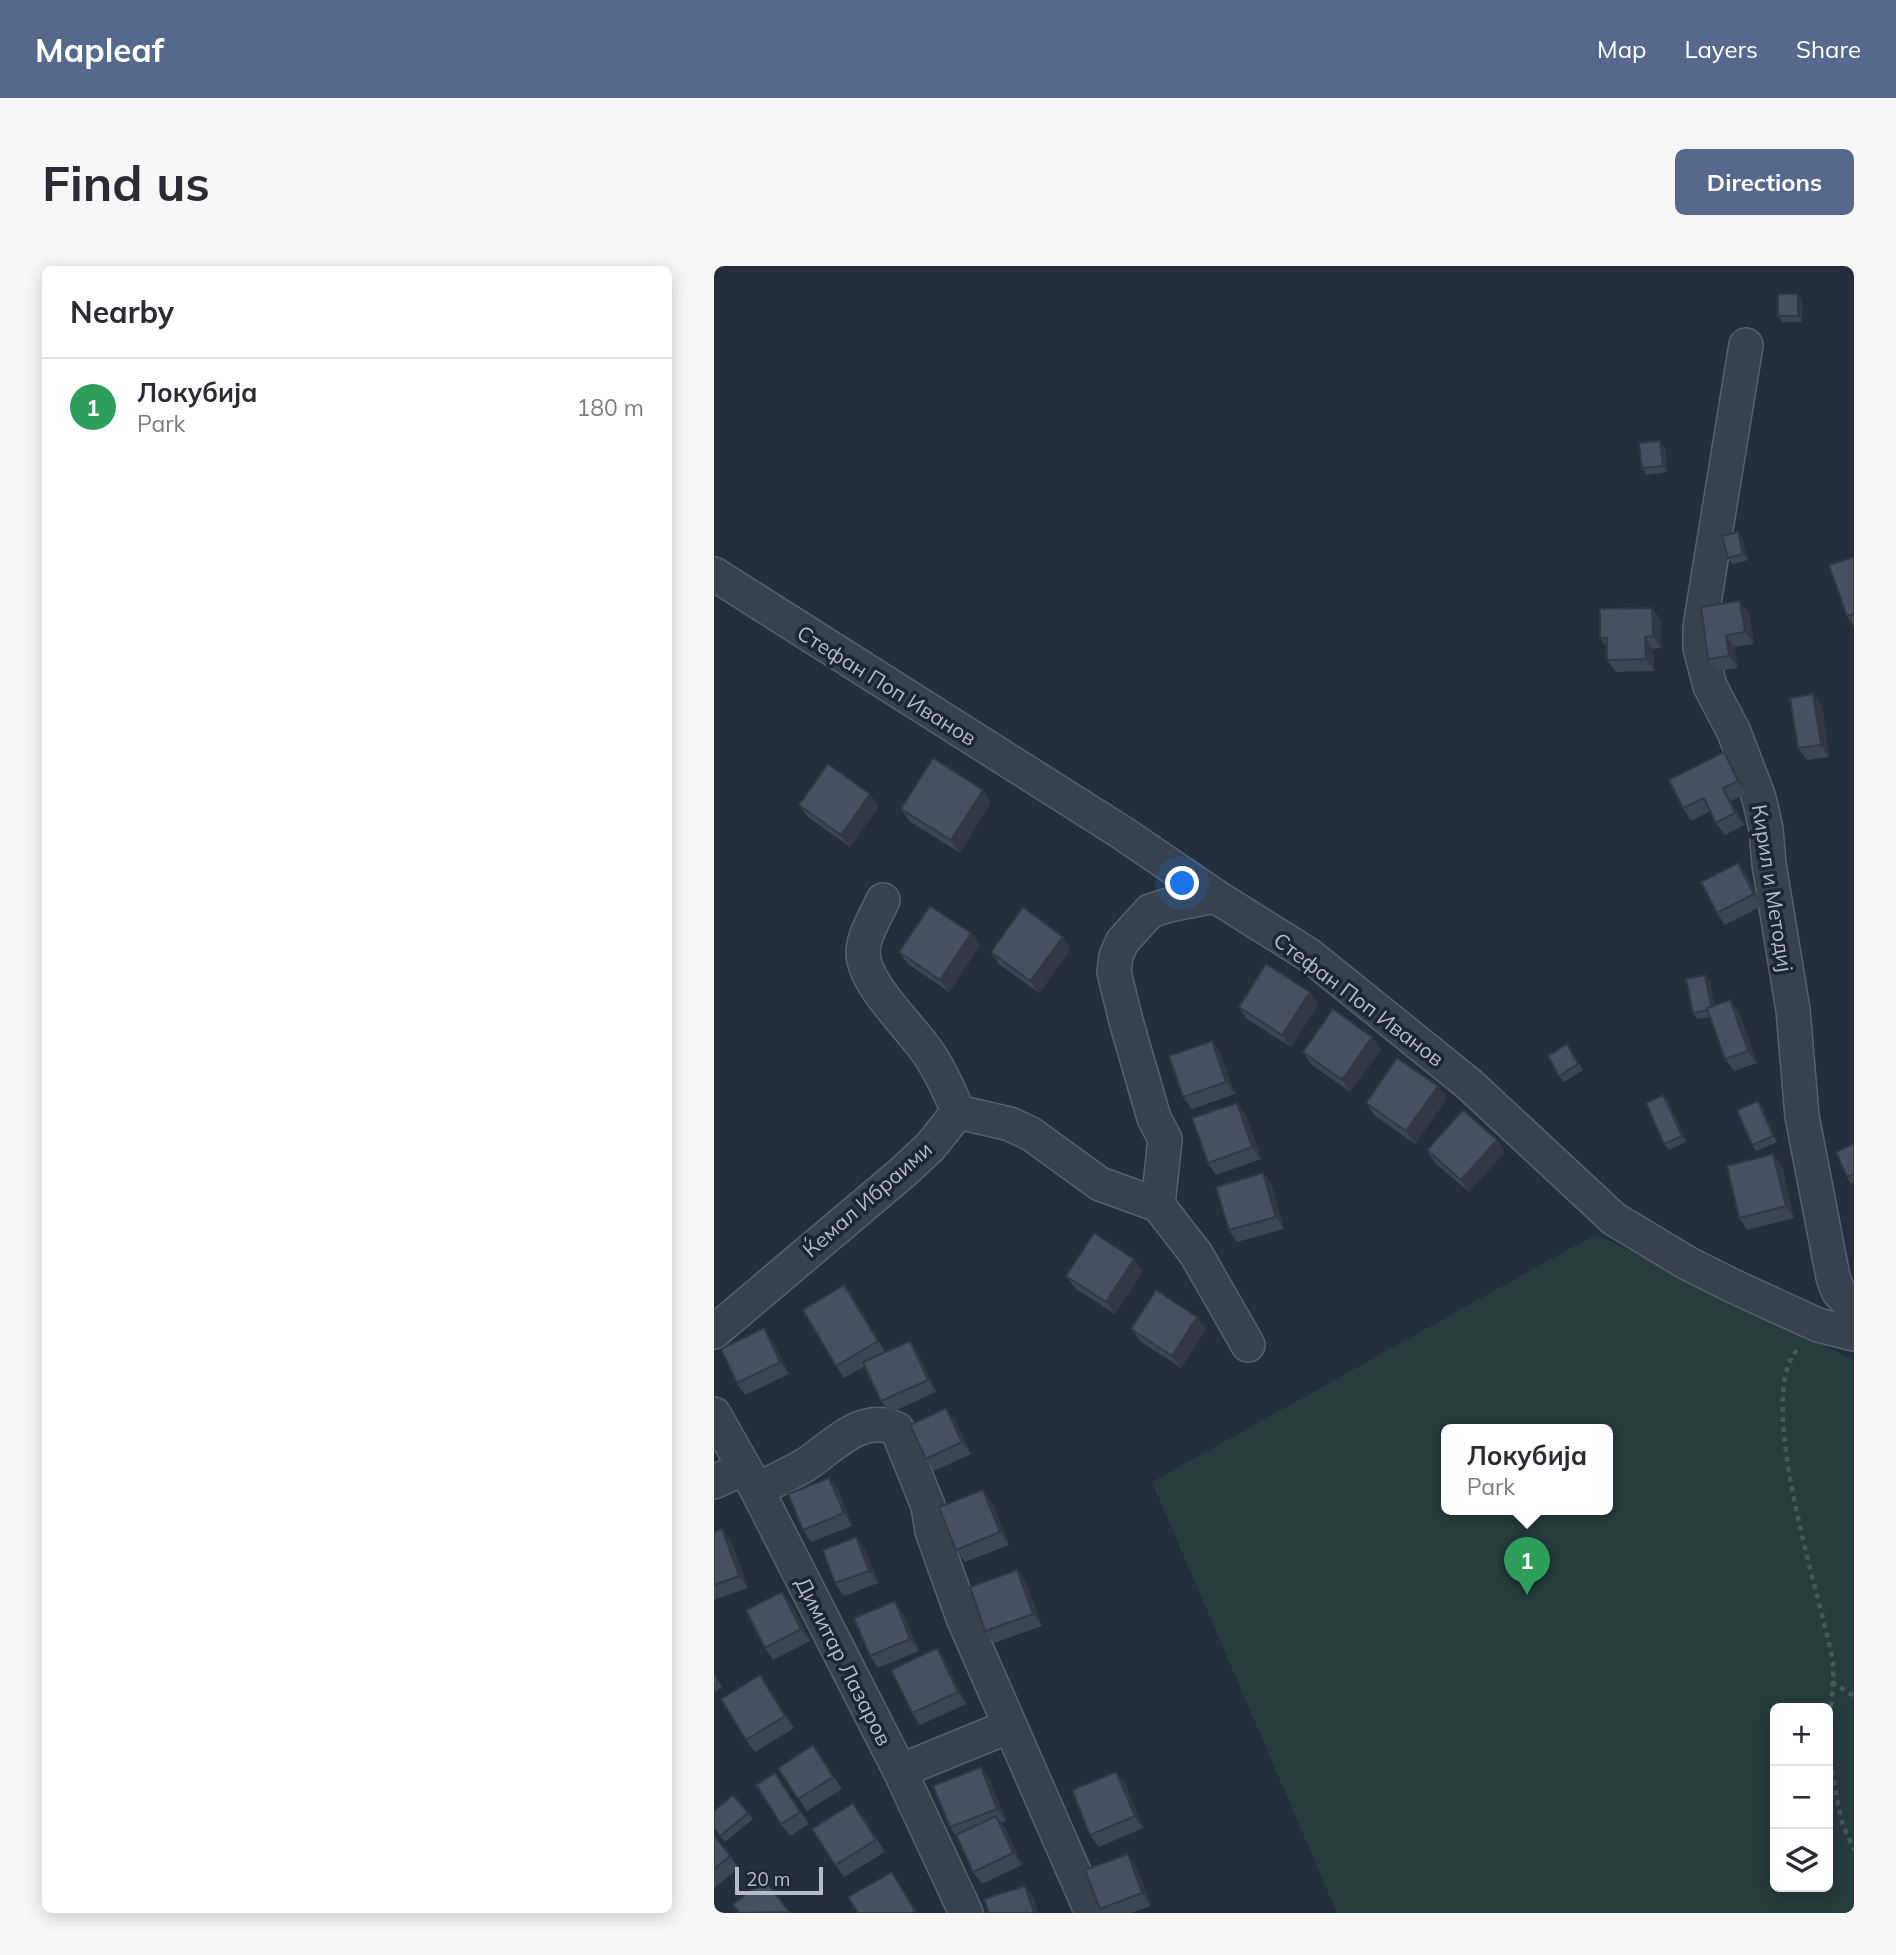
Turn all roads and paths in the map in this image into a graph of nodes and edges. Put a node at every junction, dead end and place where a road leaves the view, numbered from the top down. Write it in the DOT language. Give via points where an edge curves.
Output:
graph roads {
  1 [pos="1746,345"];
  2 [pos="714,574"];
  3 [pos="1215,896"];
  4 [pos="883,900"];
  5 [pos="958,1112"];
  6 [pos="1158,1205"];
  7 [pos="1854,1309"];
  8 [pos="1818,1325"];
  9 [pos="714,1332"];
  10 [pos="1854,1334"];
  11 [pos="1248,1345"];
  12 [pos="714,1414"];
  13 [pos="750,1479"];
  14 [pos="714,1482"];
  15 [pos="1832,1681"];
  16 [pos="1854,1696"];
  17 [pos="1831,1703"];
  18 [pos="1010,1726"];
  19 [pos="1831,1766"];
  20 [pos="900,1770"];
  21 [pos="1854,1850"];
  22 [pos="966,1913"];
  23 [pos="1092,1913"];
  1 -- 7 [label="street, Кирил и Методиј" via="1703,601 1700,648 1710,686 1734,732 1762,808 1793,1010 1802,1116 1833,1277 1838,1291"];
  2 -- 3 [label="street, Стефан Поп Иванов"];
  3 -- 6 [label="street" via="1150,911 1122,942 1116,956 1114,972 1126,1021 1154,1118 1165,1139"];
  3 -- 8 [label="street, Стефан Поп Иванов" via="1309,955 1458,1075 1614,1219 1687,1263"];
  4 -- 5 [label="street" via="865,941 869,976 928,1053"];
  5 -- 6 [label="street" via="1010,1124 1100,1184"];
  5 -- 9 [label="street, Ќемал Ибраими" via="902,1173"];
  6 -- 11 [label="street" via="1196,1254"];
  8 -- 10 [label="street, Стефан Поп Иванов"];
  8 -- 15 [label="path" via="1790,1357 1782,1401 1794,1506 1833,1660"];
  12 -- 13 [label="street, Димитар Лазаров"];
  13 -- 14 [label="street"];
  13 -- 18 [label="street" via="806,1464 844,1435 866,1427 887,1424 897,1429 928,1506 932,1531 963,1618"];
  13 -- 20 [label="street, Димитар Лазаров"];
  15 -- 16 [label="path"];
  15 -- 17 [label="path"];
  18 -- 20 [label="street"];
  18 -- 23 [label="street"];
  19 -- 21 [label="path" via="1842,1823"];
  20 -- 22 [label="street, Димитар Лазаров"];
}
